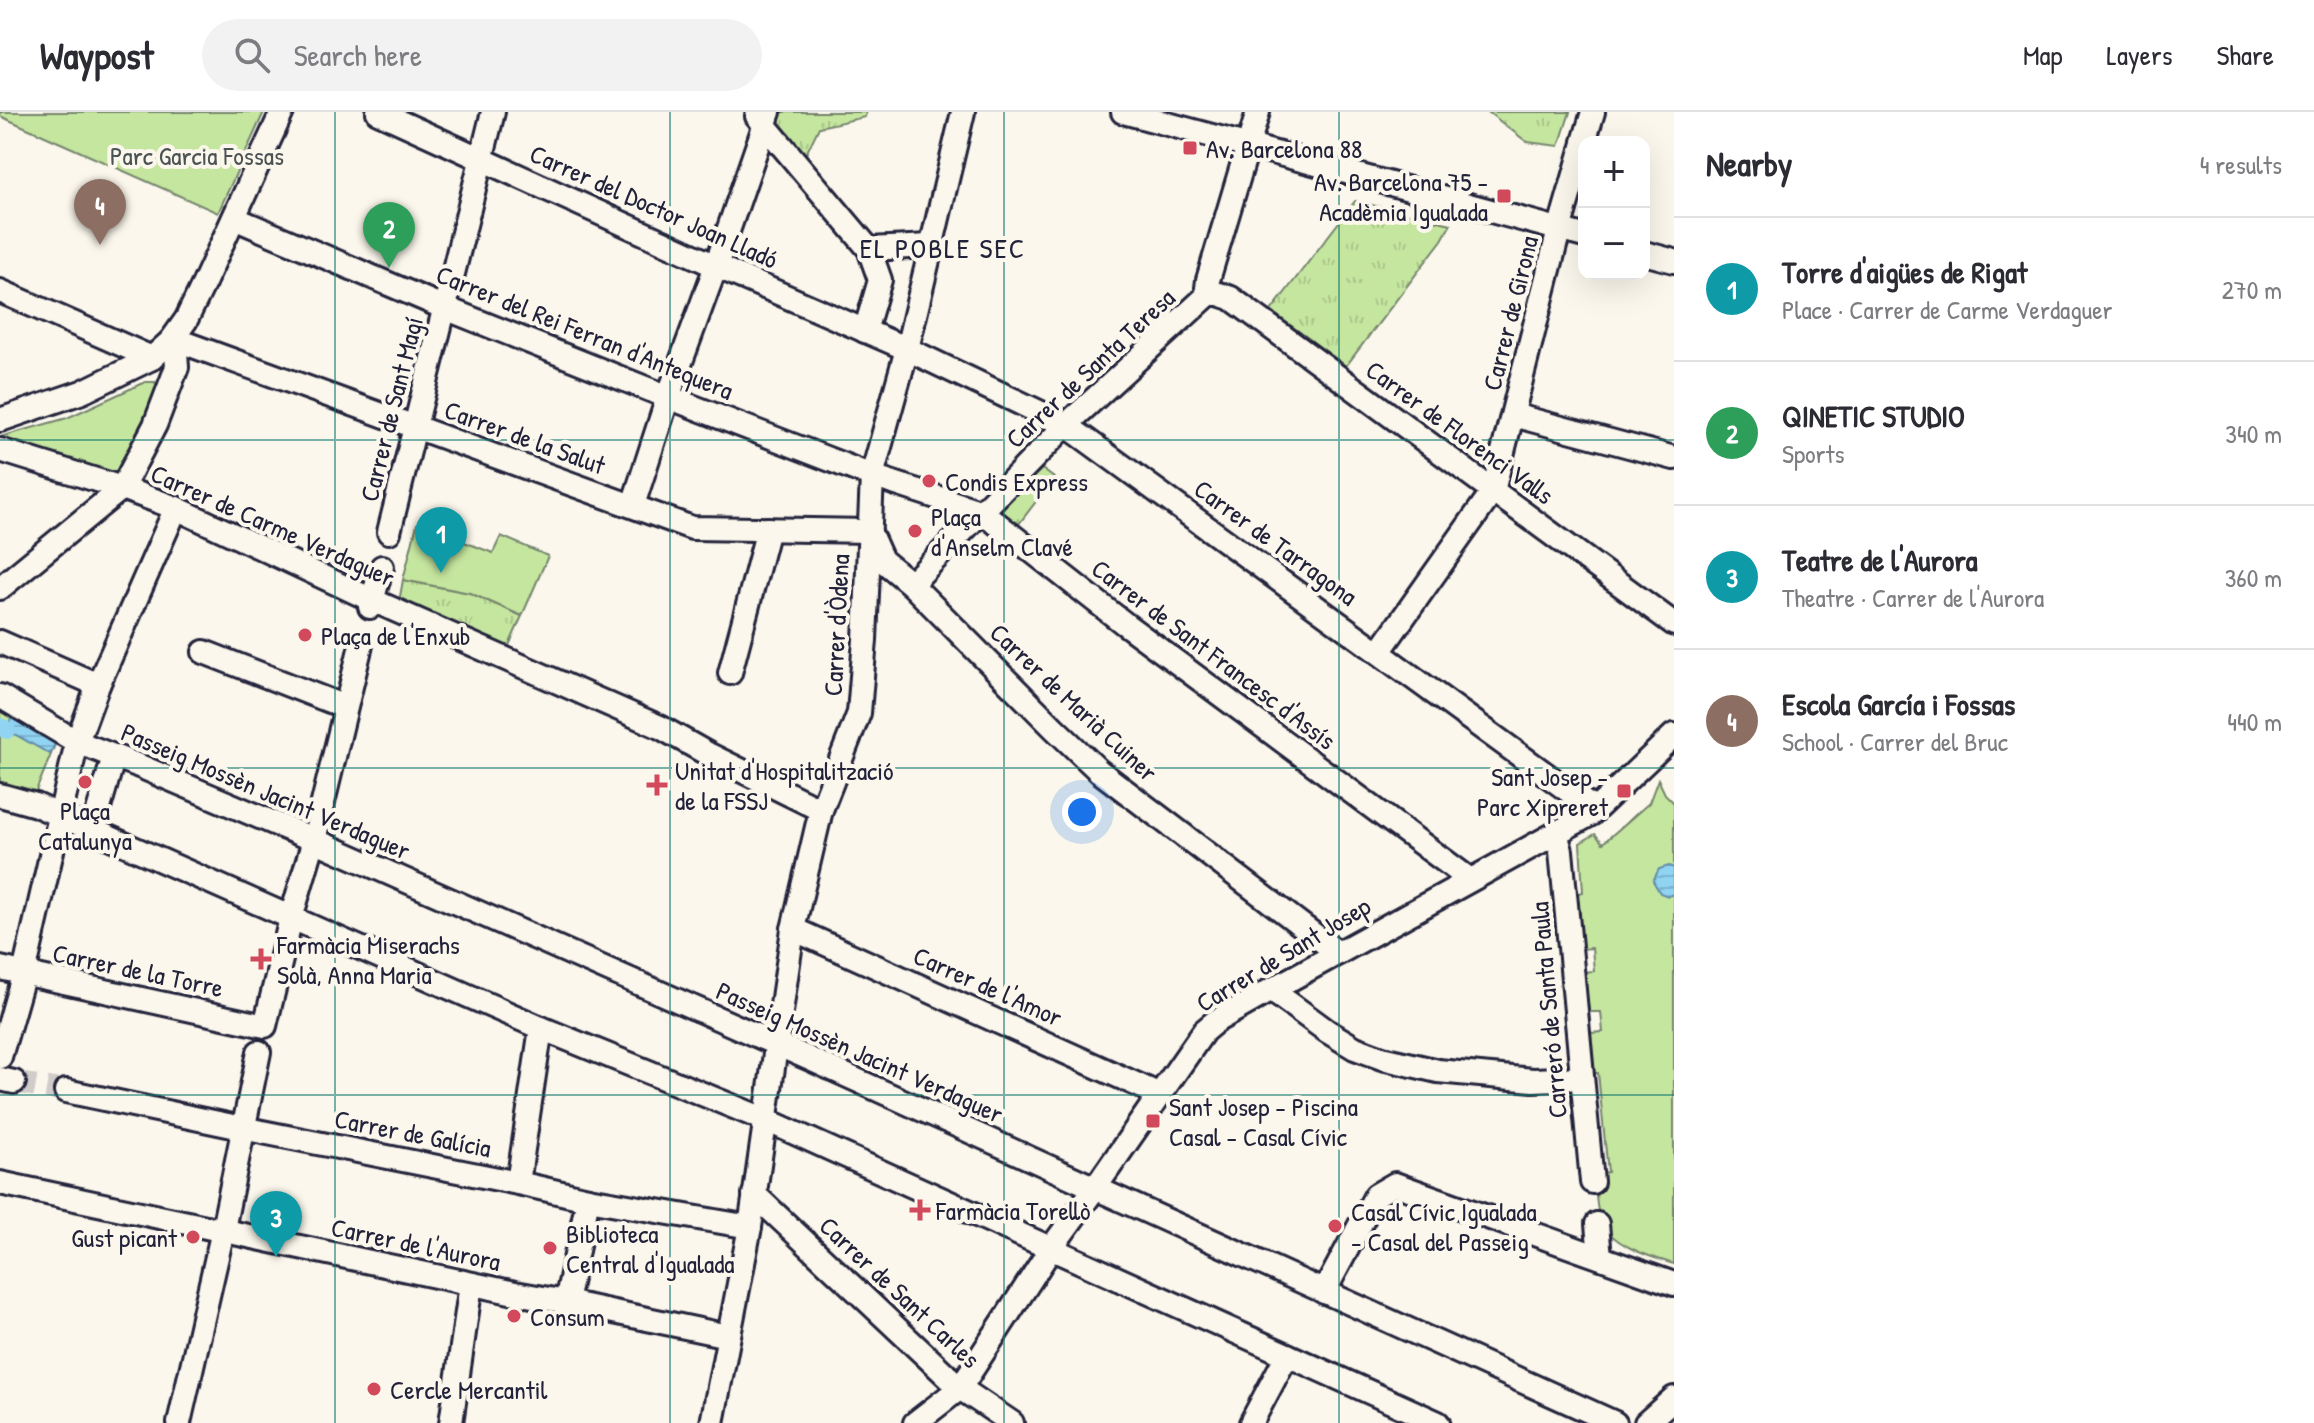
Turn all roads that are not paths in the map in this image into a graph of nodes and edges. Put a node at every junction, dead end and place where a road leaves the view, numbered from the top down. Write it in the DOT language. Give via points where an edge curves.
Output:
graph roads {
  1 [pos="282,112"];
  2 [pos="378,112"];
  3 [pos="493,112"];
  4 [pos="963,112"];
  5 [pos="1123,112"];
  6 [pos="1258,112"];
  7 [pos="1593,112"];
  8 [pos="762,116"];
  9 [pos="1586,136"];
  10 [pos="1248,146"];
  11 [pos="482,158"];
  12 [pos="1578,163"];
  13 [pos="234,218"];
  14 [pos="1559,230"];
  15 [pos="1578,235"];
  16 [pos="930,246"];
  17 [pos="869,249"];
  18 [pos="1650,255"];
  19 [pos="1674,261"];
  20 [pos="716,266"];
  21 [pos="0,291"];
  22 [pos="1209,294"];
  23 [pos="445,308"];
  24 [pos="865,331"];
  25 [pos="171,341"];
  26 [pos="907,349"];
  27 [pos="152,358"];
  28 [pos="668,397"];
  29 [pos="1513,415"];
  30 [pos="0,420"];
  31 [pos="1066,425"];
  32 [pos="416,427"];
  33 [pos="0,450"];
  34 [pos="1674,458"];
  35 [pos="872,476"];
  36 [pos="122,488"];
  37 [pos="1493,491"];
  38 [pos="633,505"];
  39 [pos="176,508"];
  40 [pos="982,512"];
  41 [pos="768,529"];
  42 [pos="869,531"];
  43 [pos="389,532"];
  44 [pos="382,567"];
  45 [pos="911,584"];
  46 [pos="0,588"];
  47 [pos="371,604"];
  48 [pos="1674,624"];
  49 [pos="0,642"];
  50 [pos="361,645"];
  51 [pos="204,652"];
  52 [pos="1379,652"];
  53 [pos="730,673"];
  54 [pos="98,685"];
  55 [pos="0,696"];
  56 [pos="345,707"];
  57 [pos="1674,735"];
  58 [pos="77,742"];
  59 [pos="114,756"];
  60 [pos="0,795"];
  61 [pos="821,810"];
  62 [pos="1595,810"];
  63 [pos="59,815"];
  64 [pos="93,829"];
  65 [pos="1556,833"];
  66 [pos="314,840"];
  67 [pos="1469,879"];
  68 [pos="291,918"];
  69 [pos="793,929"];
  70 [pos="1338,953"];
  71 [pos="0,968"];
  72 [pos="24,973"];
  73 [pos="1271,990"];
  74 [pos="541,1028"];
  75 [pos="775,1044"];
  76 [pos="259,1052"];
  77 [pos="0,1057"];
  78 [pos="1582,1078"];
  79 [pos="66,1091"];
  80 [pos="1160,1095"];
  81 [pos="766,1120"];
  82 [pos="242,1126"];
  83 [pos="1592,1182"];
  84 [pos="0,1183"];
  85 [pos="518,1183"];
  86 [pos="1095,1188"];
  87 [pos="754,1194"];
  88 [pos="588,1199"];
  89 [pos="1597,1224"];
  90 [pos="750,1227"];
  91 [pos="222,1231"];
  92 [pos="1052,1247"];
  93 [pos="1600,1257"];
  94 [pos="471,1284"];
  95 [pos="1674,1284"];
  96 [pos="1324,1292"];
  97 [pos="566,1302"];
  98 [pos="728,1336"];
  99 [pos="1287,1355"];
  100 [pos="960,1388"];
  101 [pos="1674,1398"];
  102 [pos="179,1423"];
  103 [pos="451,1423"];
  104 [pos="712,1423"];
  105 [pos="915,1423"];
  106 [pos="1012,1423"];
  107 [pos="1251,1423"];
  108 [pos="1438,1423"];
  109 [pos="1615,1423"];
  110 [pos="1646,1423"];
  1 -- 13 [label="street"];
  2 -- 11 [label="street, Carrer del Doctor Joan Lladó"];
  3 -- 11 [label="street, Carrer de Sant Magí"];
  4 -- 16 [label="street, Carrer d'Òdena"];
  5 -- 10 [label="street"];
  6 -- 10 [label="street, Carrer de Santa Teresa"];
  7 -- 9 [label="street, Carrer de Girona"];
  8 -- 17 [label="street"];
  8 -- 20 [label="street"];
  10 -- 14 [label="street"];
  10 -- 22 [label="street, Carrer de Santa Teresa" via="1208,280"];
  11 -- 20 [label="street, Carrer del Doctor Joan Lladó"];
  11 -- 23 [label="street, Carrer de Sant Magí"];
  12 -- 14 [label="street, Carrer de Girona"];
  13 -- 23 [label="street, Carrer del Rei Ferran d'Antequera"];
  13 -- 25 [label="street"];
  14 -- 15 [label="street"];
  14 -- 29 [label="street, Carrer de Girona"];
  16 -- 17 [label="street"];
  16 -- 26 [label="street, Carrer d'Òdena"];
  17 -- 24 [label="street" via="880,280"];
  18 -- 19 [label="street"];
  20 -- 24 [label="street, Carrer del Doctor Joan Lladó"];
  20 -- 28 [label="street"];
  21 -- 27 [label="street"];
  22 -- 31 [label="street, Carrer de Santa Teresa"];
  22 -- 37 [label="street, Carrer de Florenci Valls" via="1231,298"];
  23 -- 28 [label="street, Carrer del Rei Ferran d'Antequera"];
  23 -- 32 [label="street, Carrer de Sant Magí"];
  24 -- 26 [label="street, Carrer del Doctor Joan Lladó"];
  25 -- 27 [label="street"];
  25 -- 32 [label="street, Carrer de la Salut"];
  25 -- 36 [label="street" via="177,367"];
  26 -- 31 [label="street, Carrer de Tarragona"];
  26 -- 35 [label="street, Carrer d'Òdena"];
  27 -- 30 [label="street" via="82,392"];
  28 -- 35 [label="street, Carrer del Rei Ferran d'Antequera"];
  28 -- 38 [label="street"];
  29 -- 34 [label="street"];
  29 -- 37 [label="street, Carrer de Girona"];
  31 -- 40 [label="street, Carrer de Santa Teresa"];
  31 -- 52 [label="street, Carrer de Tarragona"];
  32 -- 38 [label="street, Carrer de la Salut"];
  32 -- 43 [label="street, Carrer de Sant Magí"];
  33 -- 36 [label="street, Carrer de Carme Verdaguer"];
  35 -- 40 [label="street, Carrer de Sant Francesc d'Assís"];
  35 -- 42 [label="street, Carrer d'Òdena"];
  36 -- 39 [label="street, Carrer de Carme Verdaguer"];
  36 -- 46 [label="street"];
  37 -- 48 [label="street, Carrer de Florenci Valls"];
  37 -- 52 [label="street, Carrer de Girona"];
  38 -- 41 [label="street, Carrer de la Salut" via="692,528"];
  39 -- 47 [label="street, Carrer de Carme Verdaguer"];
  39 -- 54 [label="street"];
  40 -- 45 [label="street, Carrer de Santa Teresa"];
  40 -- 67 [label="street, Carrer de Sant Francesc d'Assís"];
  41 -- 42 [label="street, Carrer de la Salut"];
  41 -- 53 [label="street"];
  42 -- 45 [label="street, Carrer de Marià Cuiner" via="882,560"];
  42 -- 61 [label="street, Carrer d'Òdena" via="859,713"];
  44 -- 47 [label="street"];
  45 -- 70 [label="street, Carrer de Marià Cuiner" via="1099,771"];
  47 -- 61 [label="street, Carrer de Carme Verdaguer" via="660,727"];
  49 -- 54 [label="street"];
  50 -- 56 [label="street"];
  51 -- 56 [label="street" via="250,665"];
  52 -- 62 [label="street, Carrer de Tarragona"];
  54 -- 58 [label="street"];
  55 -- 58 [label="street, Passeig Mossèn Jacint Verdaguer"];
  56 -- 66 [label="street"];
  57 -- 62 [label="street, Carrer de Sant Josep"];
  58 -- 59 [label="street, Passeig Mossèn Jacint Verdaguer"];
  58 -- 63 [label="street"];
  59 -- 64 [label="street"];
  59 -- 66 [label="street, Passeig Mossèn Jacint Verdaguer"];
  60 -- 63 [label="street"];
  61 -- 69 [label="street, Carrer d'Òdena"];
  62 -- 65 [label="street, Carrer de Sant Josep"];
  63 -- 64 [label="street"];
  63 -- 72 [label="street"];
  64 -- 68 [label="street"];
  65 -- 67 [label="street, Carrer de Sant Josep"];
  65 -- 78 [label="street, Carreró de Santa Paula"];
  66 -- 68 [label="street"];
  66 -- 75 [label="street, Passeig Mossèn Jacint Verdaguer"];
  67 -- 70 [label="street, Carrer de Sant Josep"];
  68 -- 72 [label="street, Carrer de la Torre" via="265,1026"];
  68 -- 74 [label="street"];
  69 -- 75 [label="street, Carrer d'Òdena"];
  69 -- 80 [label="street, Carrer de l'Amor"];
  70 -- 73 [label="street, Carrer de Sant Josep"];
  71 -- 72 [label="street, Carrer de la Torre"];
  72 -- 77 [label="street"];
  73 -- 78 [label="street" via="1327,1031 1382,1058 1438,1071"];
  73 -- 80 [label="street, Carrer de Sant Josep" via="1204,1031"];
  74 -- 81 [label="street"];
  74 -- 85 [label="street"];
  75 -- 81 [label="street, Carrer d'Òdena"];
  75 -- 86 [label="street, Passeig Mossèn Jacint Verdaguer"];
  76 -- 82 [label="street"];
  78 -- 83 [label="street, Carreró de Santa Paula"];
  79 -- 82 [label="street, Carrer de Galícia"];
  80 -- 86 [label="street, Carrer de Sant Josep"];
  81 -- 87 [label="street, Carrer d'Òdena"];
  81 -- 92 [label="street"];
  82 -- 85 [label="street, Carrer de Galícia"];
  82 -- 91 [label="street"];
  84 -- 91 [label="street, Carrer de l'Aurora"];
  85 -- 88 [label="street, Carrer de Galícia"];
  86 -- 92 [label="street, Carrer de Sant Josep"];
  86 -- 96 [label="street, Passeig Mossèn Jacint Verdaguer"];
  87 -- 90 [label="street, Carrer d'Òdena"];
  87 -- 100 [label="street, Carrer de Sant Carles"];
  88 -- 90 [label="street, Carrer de Galícia"];
  88 -- 97 [label="street"];
  89 -- 93 [label="street"];
  90 -- 98 [label="street, Carrer d'Òdena"];
  91 -- 94 [label="street, Carrer de l'Aurora"];
  91 -- 102 [label="street"];
  92 -- 99 [label="street"];
  92 -- 100 [label="street, Carrer de Sant Josep"];
  93 -- 95 [label="street"];
  93 -- 96 [label="street" via="1395,1184 1376,1195"];
  94 -- 97 [label="street, Carrer de l'Aurora"];
  94 -- 103 [label="street"];
  96 -- 109 [label="street, Passeig Mossèn Jacint Verdaguer"];
  97 -- 98 [label="street, Carrer de l'Aurora"];
  98 -- 104 [label="street, Carrer d'Òdena"];
  99 -- 107 [label="street"];
  99 -- 108 [label="street"];
  100 -- 105 [label="street, Carrer de Sant Josep"];
  100 -- 106 [label="street, Carrer de Sant Carles"];
  101 -- 110 [label="street"];
}
